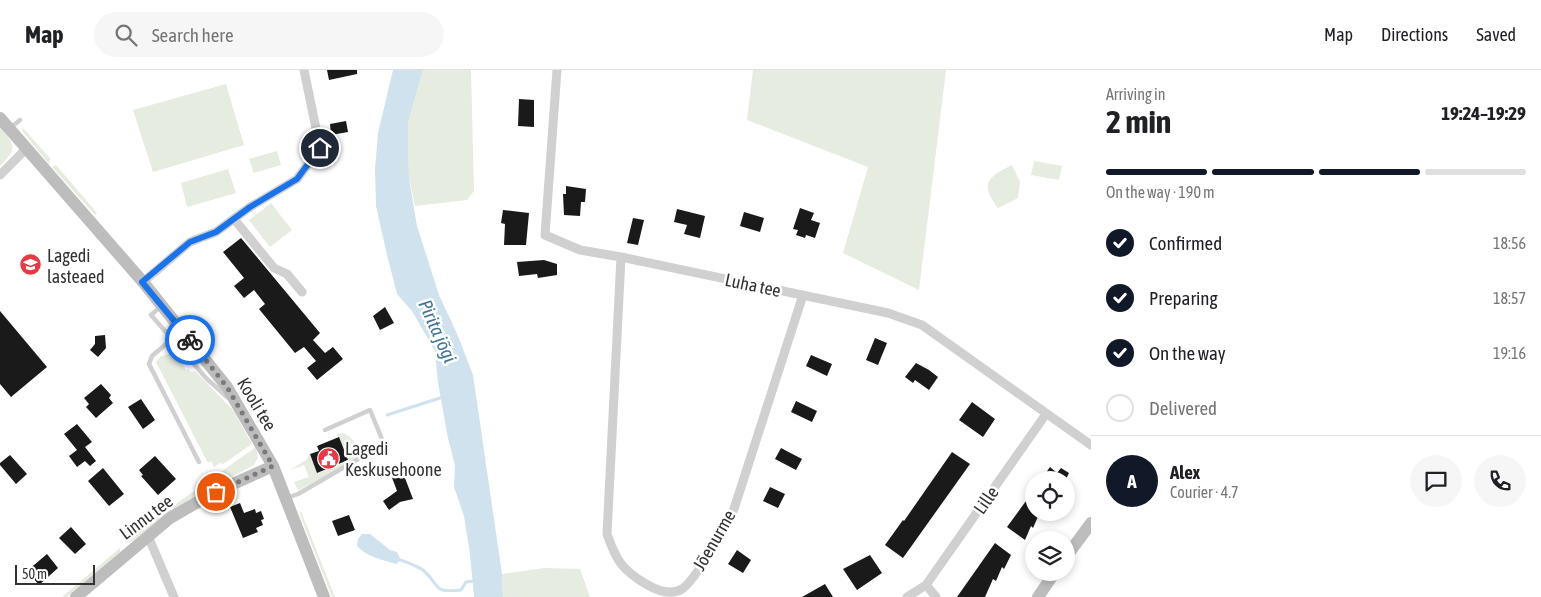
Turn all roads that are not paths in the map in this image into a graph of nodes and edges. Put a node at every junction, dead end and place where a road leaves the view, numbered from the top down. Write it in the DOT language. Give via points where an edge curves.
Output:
graph roads {
  1 [pos="304,70"];
  2 [pos="557,70"];
  3 [pos="0,118"];
  4 [pos="20,120"];
  5 [pos="9,128"];
  6 [pos="26,148"];
  7 [pos="0,175"];
  8 [pos="234,218"];
  9 [pos="621,256"];
  10 [pos="142,282"];
  11 [pos="302,292"];
  12 [pos="802,295"];
  13 [pos="162,306"];
  14 [pos="172,339"];
  15 [pos="240,408"];
  16 [pos="1046,414"];
  17 [pos="325,430"];
  18 [pos="1091,445"];
  19 [pos="199,462"];
  20 [pos="273,466"];
  21 [pos="286,498"];
  22 [pos="1091,522"];
  23 [pos="148,536"];
  24 [pos="1075,544"];
  25 [pos="1049,581"];
  26 [pos="926,585"];
  27 [pos="76,597"];
  28 [pos="174,597"];
  29 [pos="324,597"];
  30 [pos="907,597"];
  31 [pos="936,597"];
  32 [pos="1038,597"];
  1 -- 8 [label="street" via="320,148 297,179"];
  2 -- 9 [label="street, Luha tee" via="544,235 580,250"];
  3 -- 5 [label="street, Kooli tee"];
  4 -- 5 [label="lane"];
  5 -- 6 [label="street, Kooli tee"];
  6 -- 7 [label="street"];
  6 -- 10 [label="street, Kooli tee"];
  8 -- 10 [label="street" via="216,232 190,242"];
  8 -- 11 [label="street" via="274,268 287,274"];
  9 -- 12 [label="street, Luha tee"];
  9 -- 12 [label="street, Jõenurme" via="607,534 615,556 625,570 654,588 669,592 683,588 691,580 734,509"];
  10 -- 13 [label="street, Kooli tee"];
  12 -- 16 [label="street, Luha tee" via="888,313 922,325"];
  13 -- 14 [label="lane" via="151,314"];
  13 -- 15 [label="street, Kooli tee"];
  14 -- 15 [label="lane" via="206,378"];
  14 -- 19 [label="lane" via="152,356 149,364"];
  15 -- 20 [label="street, Kooli tee"];
  16 -- 18 [label="street, Luha tee"];
  16 -- 26 [label="street, Lille"];
  17 -- 21 [label="lane" via="370,410 384,444"];
  20 -- 21 [label="street, Kooli tee"];
  20 -- 23 [label="street, Linnu tee" via="208,496 170,518"];
  21 -- 29 [label="street, Kooli tee"];
  22 -- 24 [label="street"];
  23 -- 27 [label="street, Linnu tee"];
  23 -- 28 [label="street"];
  25 -- 32 [label="street"];
  26 -- 30 [label="street, Lille"];
  26 -- 31 [label="street"];
}
